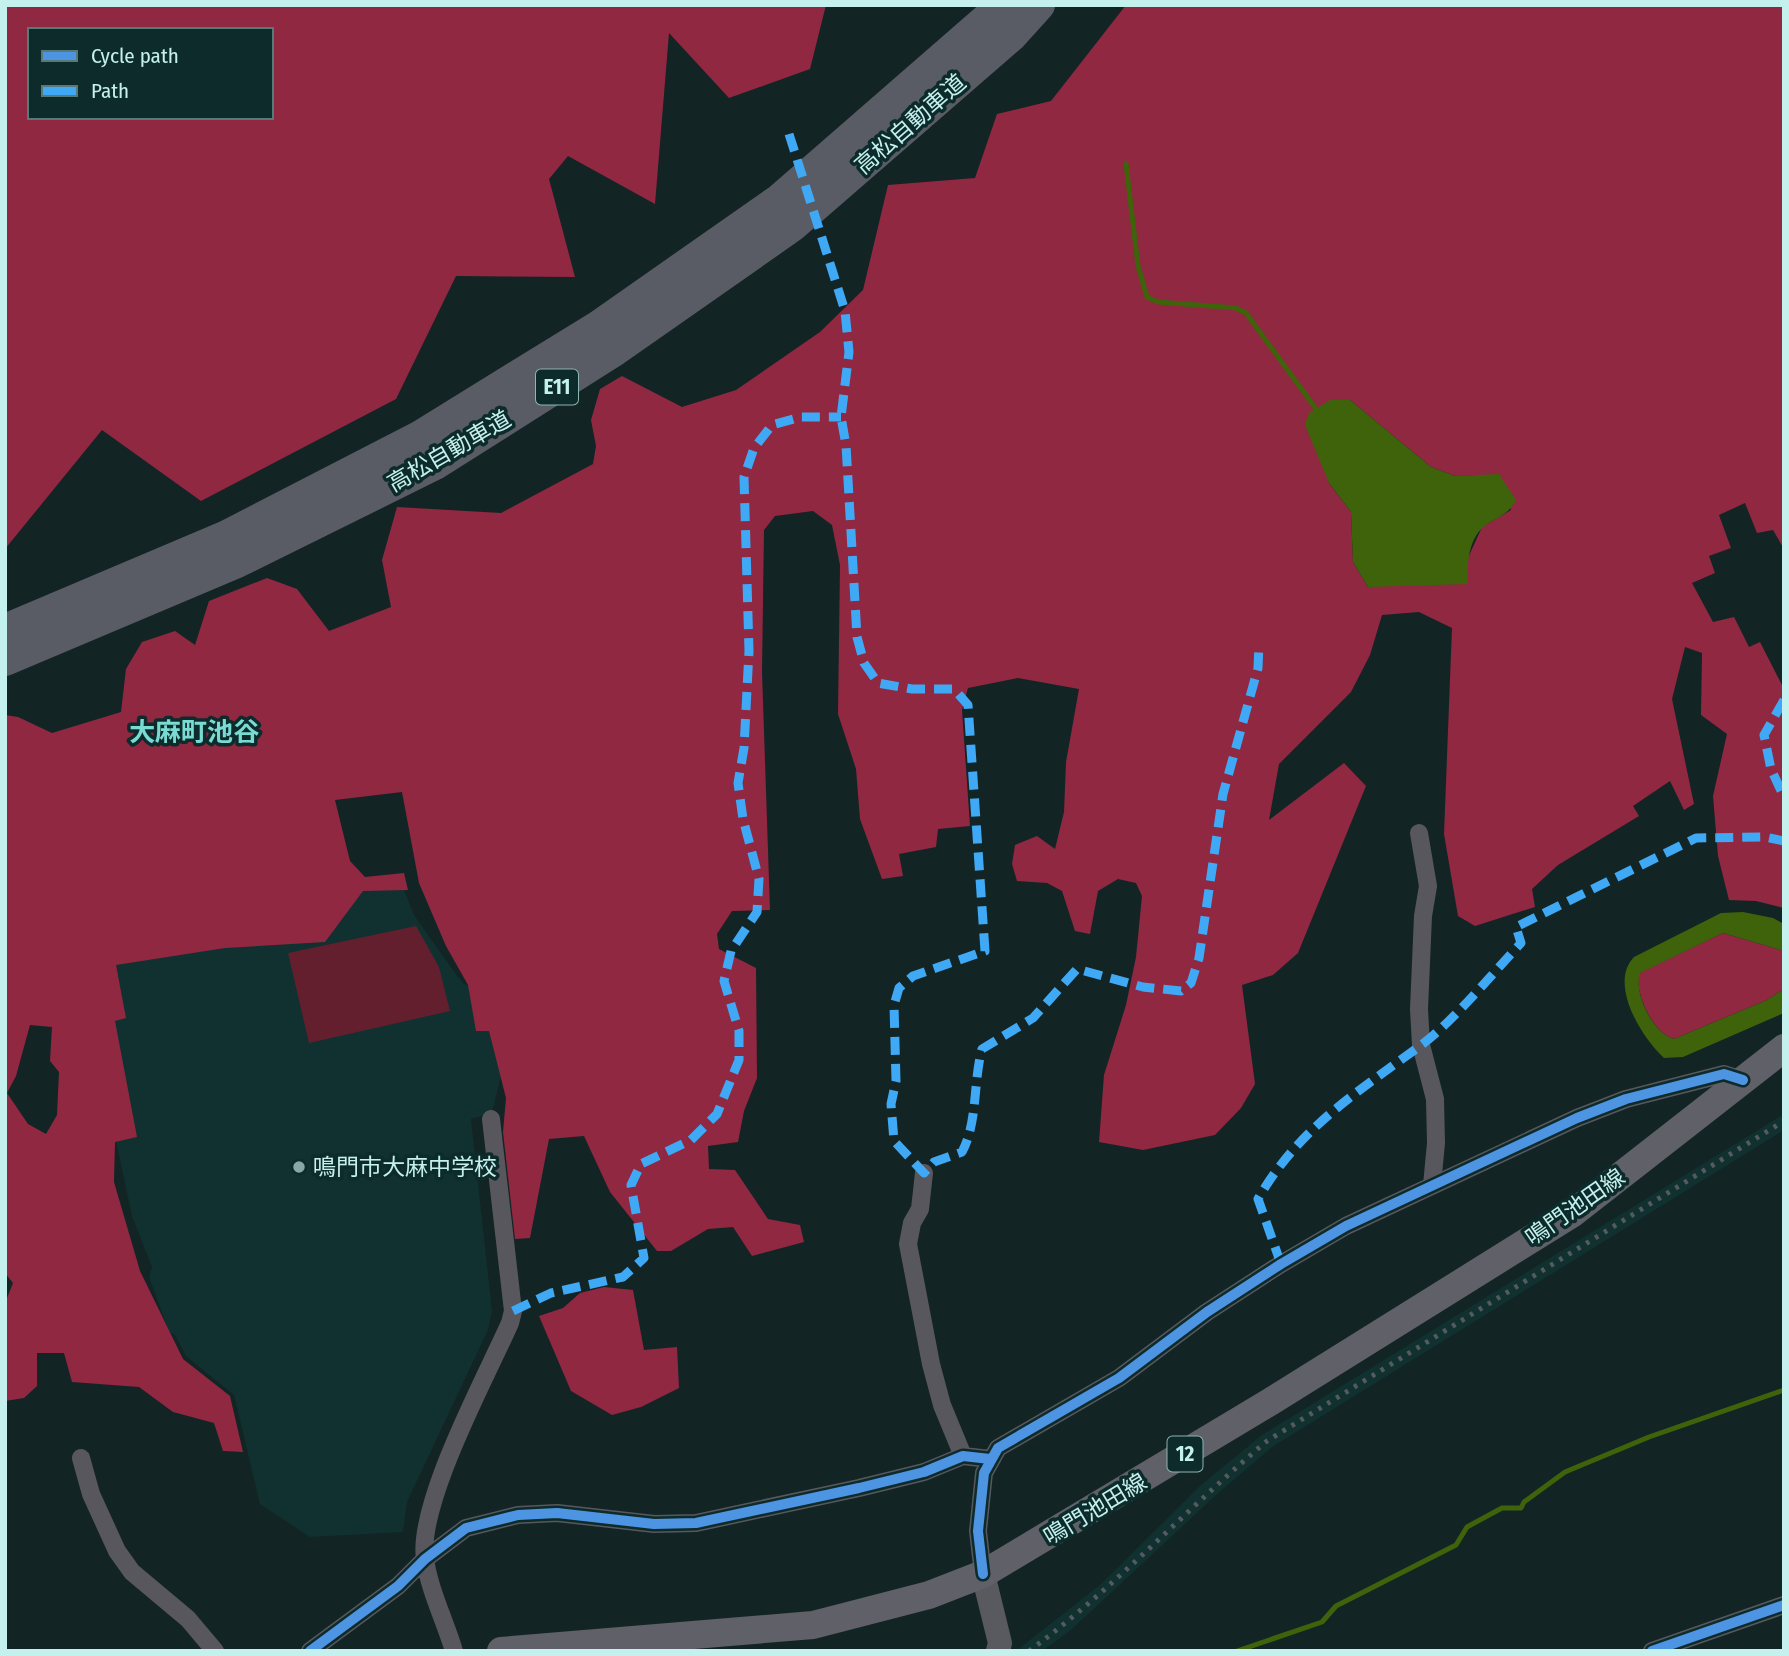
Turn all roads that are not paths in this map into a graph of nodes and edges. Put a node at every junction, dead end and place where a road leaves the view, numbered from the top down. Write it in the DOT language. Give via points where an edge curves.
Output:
graph roads {
  1 [pos="1003,5"];
  2 [pos="1039,5"];
  3 [pos="5,630"];
  4 [pos="5,660"];
  5 [pos="1419,833"];
  6 [pos="1784,1048"];
  7 [pos="1743,1080"];
  8 [pos="491,1119"];
  9 [pos="924,1173"];
  10 [pos="1432,1185"];
  11 [pos="963,1456"];
  12 [pos="81,1458"];
  13 [pos="990,1459"];
  14 [pos="425,1559"];
  15 [pos="983,1574"];
  16 [pos="1784,1605"];
  17 [pos="215,1651"];
  18 [pos="310,1651"];
  19 [pos="454,1651"];
  20 [pos="501,1651"];
  21 [pos="998,1651"];
  22 [pos="1652,1651"];
  1 -- 3 [label="highway, 高松自動車道 / E11" via="779,200 599,326 419,437 239,530"];
  2 -- 4 [label="highway, 高松自動車道 / E11" via="1011,36 792,226 615,350 435,464 237,562"];
  5 -- 10 [label="street" via="1428,886 1419,1009 1421,1045 1435,1099"];
  6 -- 7 [label="main road, 鳴門池田線 / 12"];
  7 -- 10 [label="street" via="1724,1074 1626,1100"];
  7 -- 15 [label="main road, 鳴門池田線 / 12" via="1573,1213"];
  8 -- 14 [label="street" via="513,1311 446,1463 425,1533"];
  9 -- 11 [label="street" via="920,1209 908,1244 930,1364"];
  10 -- 13 [label="street" via="1346,1226 1281,1264 1119,1378 998,1448"];
  11 -- 13 [label="street"];
  11 -- 14 [label="street" via="924,1472 696,1523 654,1524 556,1513 518,1515 466,1528"];
  12 -- 17 [label="street" via="91,1494 117,1552"];
  13 -- 15 [label="street" via="984,1473 978,1531"];
  14 -- 18 [label="street" via="397,1586"];
  14 -- 19 [label="street"];
  15 -- 20 [label="main road, 鳴門池田線 / 12" via="929,1595 813,1625"];
  15 -- 21 [label="main road"];
  16 -- 22 [label="street"];
}
